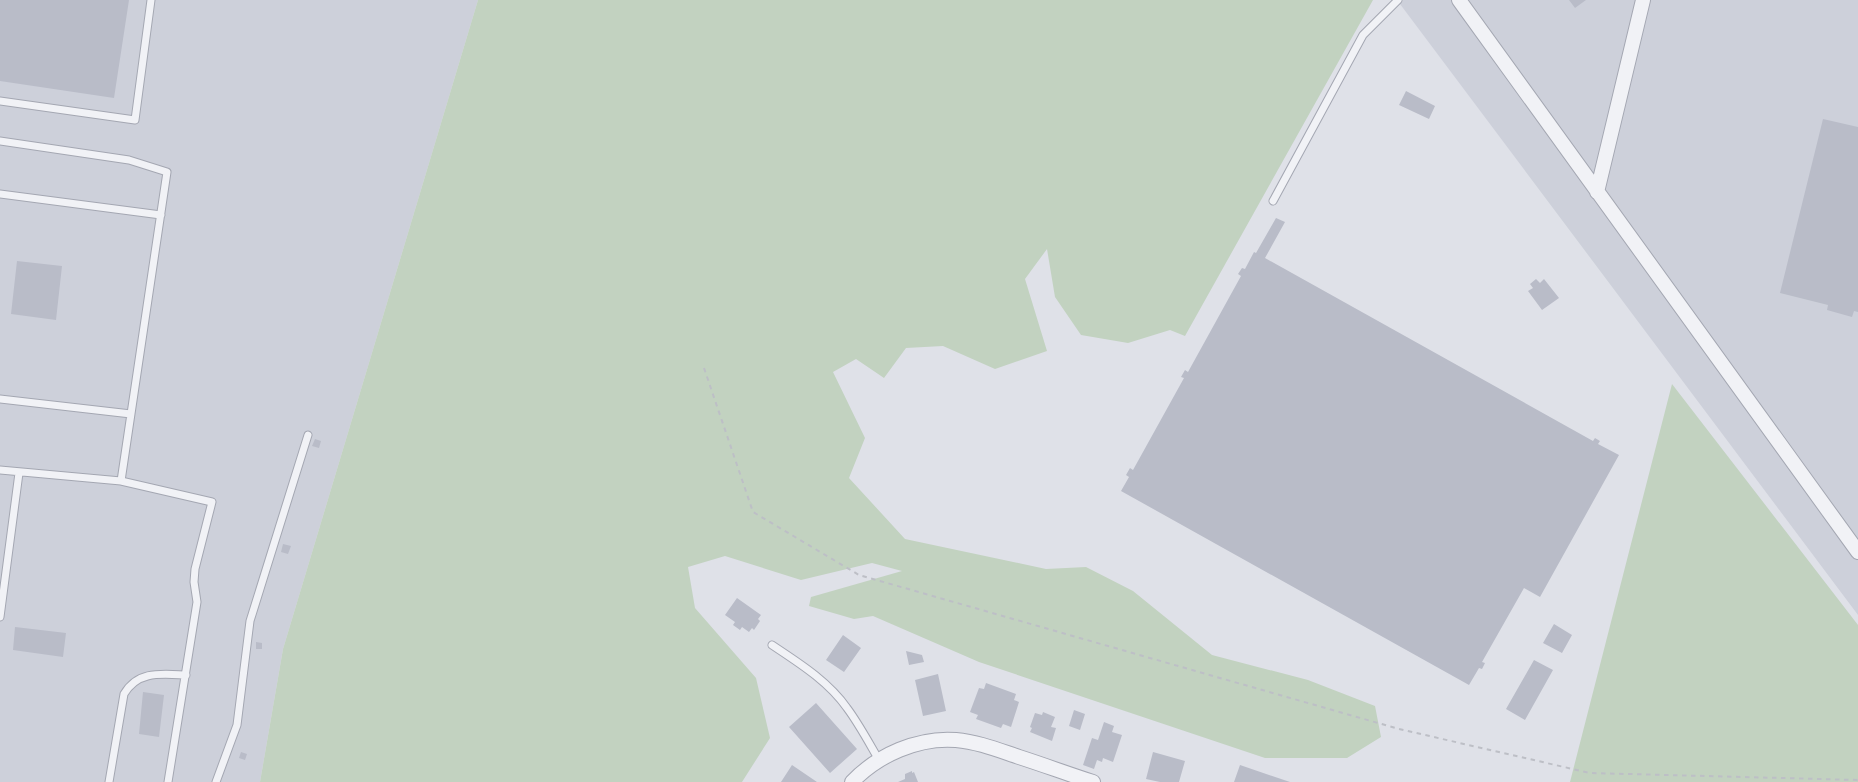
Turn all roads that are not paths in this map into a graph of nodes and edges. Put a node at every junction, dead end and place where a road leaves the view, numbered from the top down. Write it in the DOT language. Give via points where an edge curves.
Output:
graph roads {
  1 [pos="151,0"];
  2 [pos="1398,0"];
  3 [pos="1459,0"];
  4 [pos="1643,0"];
  5 [pos="0,101"];
  6 [pos="0,141"];
  7 [pos="1597,192"];
  8 [pos="0,194"];
  9 [pos="1273,201"];
  10 [pos="161,215"];
  11 [pos="0,399"];
  12 [pos="131,414"];
  13 [pos="308,435"];
  14 [pos="0,470"];
  15 [pos="19,472"];
  16 [pos="122,481"];
  17 [pos="1858,552"];
  18 [pos="0,617"];
  19 [pos="772,645"];
  20 [pos="186,675"];
  21 [pos="879,760"];
  22 [pos="109,782"];
  23 [pos="168,782"];
  24 [pos="216,782"];
  25 [pos="852,782"];
  26 [pos="1093,782"];
  1 -- 5 [label="lane" via="135,120"];
  2 -- 9 [label="lane" via="1363,35"];
  3 -- 7 [label="street"];
  4 -- 7 [label="street"];
  6 -- 10 [label="lane" via="129,160 167,172"];
  7 -- 17 [label="street"];
  8 -- 10 [label="lane"];
  10 -- 12 [label="lane"];
  11 -- 12 [label="lane"];
  12 -- 16 [label="lane"];
  13 -- 24 [label="lane" via="250,621 237,725"];
  14 -- 15 [label="lane"];
  15 -- 16 [label="lane"];
  15 -- 18 [label="lane"];
  16 -- 20 [label="lane" via="212,502 195,569 197,602"];
  19 -- 21 [label="lane" via="832,690"];
  20 -- 22 [label="lane" via="153,673 129,684"];
  20 -- 23 [label="lane"];
  21 -- 25 [label="street"];
  21 -- 26 [label="street" via="903,748 955,740 980,744"];
}
